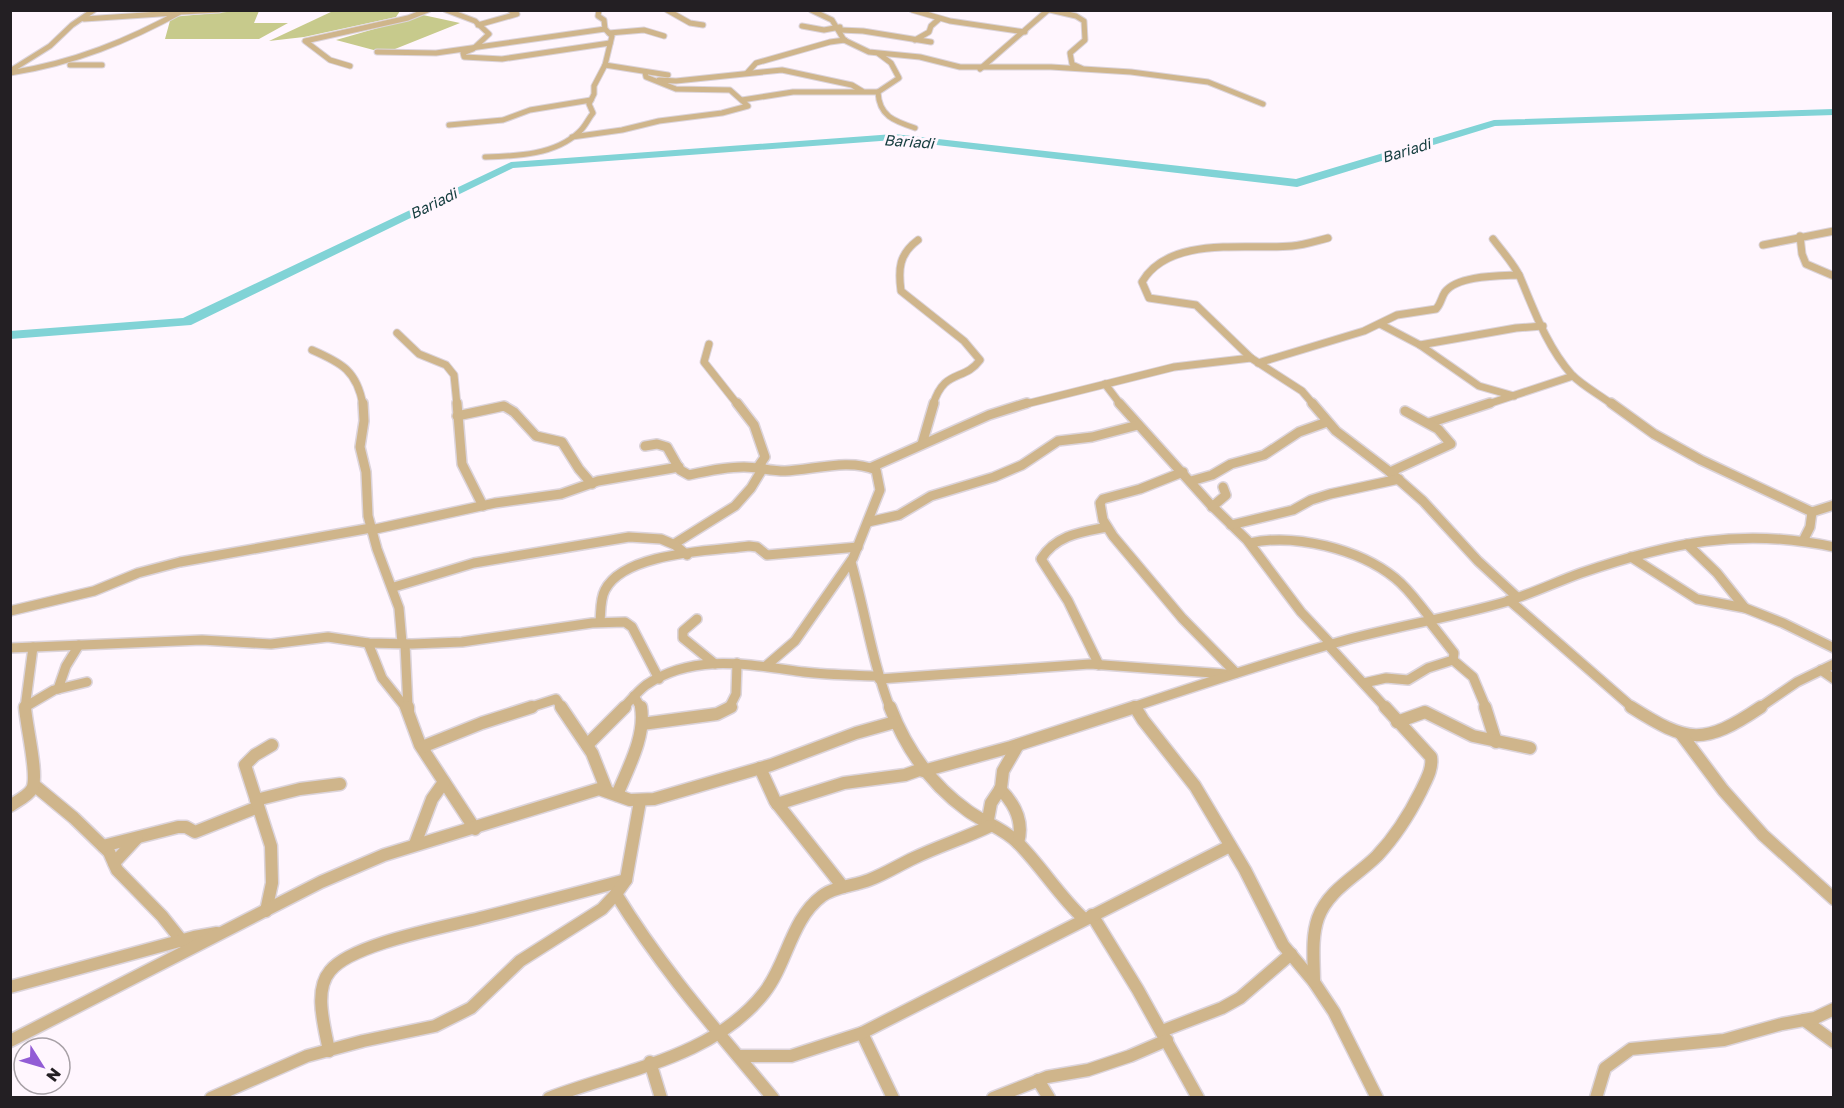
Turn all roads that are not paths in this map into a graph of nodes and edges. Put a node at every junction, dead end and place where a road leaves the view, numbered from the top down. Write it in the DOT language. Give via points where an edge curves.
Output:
graph roads {
  1 [pos="94,10"];
  2 [pos="219,10"];
  3 [pos="428,10"];
  4 [pos="446,10"];
  5 [pos="510,10"];
  6 [pos="667,10"];
  7 [pos="811,10"];
  8 [pos="912,10"];
  9 [pos="1049,10"];
  10 [pos="183,11"];
  11 [pos="597,11"];
  12 [pos="82,19"];
  13 [pos="939,19"];
  14 [pos="478,25"];
  15 [pos="703,25"];
  16 [pos="802,26"];
  17 [pos="840,29"];
  18 [pos="607,31"];
  19 [pos="1025,32"];
  20 [pos="664,36"];
  21 [pos="845,40"];
  22 [pos="915,40"];
  23 [pos="931,42"];
  24 [pos="610,43"];
  25 [pos="473,49"];
  26 [pos="377,52"];
  27 [pos="877,53"];
  28 [pos="102,65"];
  29 [pos="605,65"];
  30 [pos="58,66"];
  31 [pos="350,66"];
  32 [pos="980,69"];
  33 [pos="1088,70"];
  34 [pos="10,72"];
  35 [pos="645,72"];
  36 [pos="747,72"];
  37 [pos="650,78"];
  38 [pos="690,78"];
  39 [pos="862,91"];
  40 [pos="878,92"];
  41 [pos="591,100"];
  42 [pos="742,100"];
  43 [pos="1263,104"];
  44 [pos="449,125"];
  45 [pos="915,128"];
  46 [pos="572,137"];
  47 [pos="485,158"];
  48 [pos="1833,231"];
  49 [pos="1800,236"];
  50 [pos="1328,238"];
  51 [pos="1493,239"];
  52 [pos="918,240"];
  53 [pos="1763,245"];
  54 [pos="1519,275"];
  55 [pos="1833,276"];
  56 [pos="1380,324"];
  57 [pos="1543,327"];
  58 [pos="397,333"];
  59 [pos="709,344"];
  60 [pos="1420,345"];
  61 [pos="312,350"];
  62 [pos="1255,361"];
  63 [pos="1573,376"];
  64 [pos="1105,384"];
  65 [pos="1515,396"];
  66 [pos="1405,411"];
  67 [pos="457,416"];
  68 [pos="1327,422"];
  69 [pos="1429,423"];
  70 [pos="1138,425"];
  71 [pos="922,444"];
  72 [pos="645,446"];
  73 [pos="679,467"];
  74 [pos="760,467"];
  75 [pos="872,467"];
  76 [pos="1183,472"];
  77 [pos="1390,472"];
  78 [pos="1399,479"];
  79 [pos="1191,481"];
  80 [pos="592,484"];
  81 [pos="1223,488"];
  82 [pos="1833,505"];
  83 [pos="483,506"];
  84 [pos="1212,507"];
  85 [pos="1812,512"];
  86 [pos="868,522"];
  87 [pos="1231,525"];
  88 [pos="1107,527"];
  89 [pos="371,529"];
  90 [pos="1804,539"];
  91 [pos="1250,543"];
  92 [pos="674,544"];
  93 [pos="1687,544"];
  94 [pos="858,547"];
  95 [pos="1833,547"];
  96 [pos="687,555"];
  97 [pos="1631,557"];
  98 [pos="851,562"];
  99 [pos="394,587"];
  100 [pos="1513,599"];
  101 [pos="1745,608"];
  102 [pos="10,612"];
  103 [pos="696,619"];
  104 [pos="1431,620"];
  105 [pos="600,622"];
  106 [pos="368,643"];
  107 [pos="404,644"];
  108 [pos="79,645"];
  109 [pos="1330,646"];
  110 [pos="33,647"];
  111 [pos="10,648"];
  112 [pos="1833,648"];
  113 [pos="1452,660"];
  114 [pos="737,663"];
  115 [pos="715,664"];
  116 [pos="1833,664"];
  117 [pos="1099,665"];
  118 [pos="767,666"];
  119 [pos="1821,670"];
  120 [pos="1234,674"];
  121 [pos="878,677"];
  122 [pos="659,679"];
  123 [pos="1833,679"];
  124 [pos="87,682"];
  125 [pos="1364,682"];
  126 [pos="58,689"];
  127 [pos="634,696"];
  128 [pos="1135,706"];
  129 [pos="25,707"];
  130 [pos="408,710"];
  131 [pos="895,722"];
  132 [pos="1397,722"];
  133 [pos="642,724"];
  134 [pos="1681,734"];
  135 [pos="1496,742"];
  136 [pos="272,745"];
  137 [pos="1018,745"];
  138 [pos="587,746"];
  139 [pos="422,747"];
  140 [pos="1530,748"];
  141 [pos="760,768"];
  142 [pos="923,770"];
  143 [pos="444,782"];
  144 [pos="340,784"];
  145 [pos="34,785"];
  146 [pos="1000,789"];
  147 [pos="612,793"];
  148 [pos="640,801"];
  149 [pos="257,803"];
  150 [pos="777,804"];
  151 [pos="10,806"];
  152 [pos="989,826"];
  153 [pos="475,829"];
  154 [pos="139,836"];
  155 [pos="1018,843"];
  156 [pos="415,844"];
  157 [pos="103,846"];
  158 [pos="1230,846"];
  159 [pos="114,863"];
  160 [pos="626,880"];
  161 [pos="843,887"];
  162 [pos="616,894"];
  163 [pos="1833,899"];
  164 [pos="266,911"];
  165 [pos="1088,917"];
  166 [pos="224,932"];
  167 [pos="182,941"];
  168 [pos="1291,954"];
  169 [pos="1314,982"];
  170 [pos="10,987"];
  171 [pos="1833,1009"];
  172 [pos="1804,1020"];
  173 [pos="721,1033"];
  174 [pos="862,1033"];
  175 [pos="1164,1035"];
  176 [pos="10,1041"];
  177 [pos="1833,1042"];
  178 [pos="329,1051"];
  179 [pos="739,1056"];
  180 [pos="650,1062"];
  181 [pos="1038,1080"];
  182 [pos="211,1098"];
  183 [pos="549,1098"];
  184 [pos="661,1098"];
  185 [pos="773,1098"];
  186 [pos="893,1098"];
  187 [pos="993,1098"];
  188 [pos="1049,1098"];
  189 [pos="1198,1098"];
  190 [pos="1377,1098"];
  191 [pos="1596,1098"];
  1 -- 12 [label="street"];
  2 -- 10 [label="street"];
  3 -- 31 [label="street" via="305,41 317,53"];
  4 -- 14 [label="street"];
  5 -- 14 [label="street" via="517,14"];
  6 -- 15 [label="street" via="690,23"];
  7 -- 17 [label="street" via="831,18"];
  8 -- 13 [label="street"];
  9 -- 19 [label="street"];
  9 -- 33 [label="street" via="1084,21 1085,40 1070,55 1072,64"];
  10 -- 12 [label="street"];
  10 -- 30 [label="street" via="125,43"];
  11 -- 18 [label="street"];
  12 -- 34 [label="street"];
  13 -- 19 [label="street"];
  13 -- 22 [label="street" via="929,32"];
  14 -- 25 [label="street" via="489,35"];
  16 -- 17 [label="street"];
  17 -- 21 [label="street"];
  17 -- 22 [label="street"];
  18 -- 20 [label="street" via="644,30"];
  18 -- 24 [label="street" via="612,36"];
  18 -- 25 [label="street"];
  19 -- 32 [label="street"];
  21 -- 27 [label="street"];
  21 -- 36 [label="street" via="756,63"];
  22 -- 23 [label="street"];
  24 -- 25 [label="street" via="574,46 534,56 488,60 463,57 463,53"];
  24 -- 29 [label="street"];
  25 -- 26 [label="street" via="426,54"];
  27 -- 32 [label="street"];
  27 -- 40 [label="street" via="891,63 899,78"];
  28 -- 30 [label="street"];
  29 -- 35 [label="street"];
  29 -- 41 [label="street"];
  30 -- 34 [label="street"];
  32 -- 33 [label="street"];
  33 -- 43 [label="street" via="1149,73 1208,82"];
  35 -- 37 [label="street"];
  35 -- 38 [label="street"];
  36 -- 38 [label="street"];
  36 -- 39 [label="street" via="788,71 852,85"];
  37 -- 38 [label="street"];
  37 -- 42 [label="street" via="676,89 726,89"];
  39 -- 40 [label="street"];
  39 -- 42 [label="street" via="781,91"];
  40 -- 45 [label="street" via="884,117"];
  41 -- 44 [label="street" via="530,110 503,120"];
  41 -- 46 [label="street" via="592,114"];
  42 -- 46 [label="street" via="748,106 741,109"];
  46 -- 47 [label="street" via="531,154"];
  48 -- 49 [label="street"];
  49 -- 53 [label="street"];
  49 -- 55 [label="street" via="1805,265"];
  50 -- 62 [label="street" via="1293,246 1206,248 1176,255 1145,274 1142,282 1149,298 1196,305"];
  51 -- 54 [label="street"];
  52 -- 71 [label="street" via="903,252 899,264 901,291 964,341 980,360 941,385"];
  54 -- 56 [label="street" via="1481,277 1450,287 1436,309 1397,315"];
  54 -- 57 [label="street"];
  56 -- 60 [label="street"];
  56 -- 62 [label="street"];
  57 -- 60 [label="street"];
  57 -- 63 [label="street" via="1556,354"];
  58 -- 67 [label="street" via="419,354 450,369 458,388"];
  59 -- 74 [label="street" via="704,362 754,425 765,457"];
  60 -- 65 [label="street" via="1479,386"];
  61 -- 89 [label="street" via="337,362 356,379 364,417 359,443 366,467"];
  62 -- 64 [label="street" via="1174,367"];
  62 -- 68 [label="street" via="1302,391"];
  63 -- 65 [label="street"];
  63 -- 85 [label="street" via="1654,434"];
  64 -- 70 [label="street"];
  64 -- 71 [label="street" via="1000,411"];
  65 -- 69 [label="street"];
  66 -- 69 [label="street"];
  67 -- 80 [label="street" via="507,407 536,436 562,442"];
  67 -- 83 [label="street" via="462,464"];
  68 -- 77 [label="street"];
  68 -- 79 [label="street" via="1299,432 1264,455"];
  69 -- 77 [label="street" via="1451,444"];
  70 -- 76 [label="street"];
  70 -- 86 [label="street" via="1059,441 1022,465 994,477 931,496 899,515"];
  71 -- 75 [label="street"];
  72 -- 73 [label="street" via="667,447"];
  73 -- 74 [label="street" via="689,475 723,468"];
  73 -- 80 [label="street"];
  74 -- 75 [label="street" via="784,471"];
  74 -- 92 [label="street" via="749,489 725,514 694,528"];
  75 -- 86 [label="street" via="880,480 880,490"];
  76 -- 79 [label="street"];
  76 -- 88 [label="street" via="1103,499 1101,512"];
  77 -- 78 [label="street"];
  78 -- 87 [label="street" via="1330,494 1293,510"];
  78 -- 100 [label="street"];
  79 -- 84 [label="street"];
  80 -- 83 [label="street" via="561,494"];
  81 -- 84 [label="street" via="1226,495"];
  82 -- 85 [label="street"];
  83 -- 89 [label="street"];
  84 -- 87 [label="street"];
  85 -- 90 [label="street"];
  86 -- 94 [label="street"];
  87 -- 91 [label="street"];
  88 -- 117 [label="street" via="1072,533 1041,559 1068,600"];
  88 -- 120 [label="street"];
  89 -- 99 [label="street"];
  89 -- 102 [label="street" via="174,564 94,591"];
  90 -- 93 [label="street" via="1746,535"];
  90 -- 95 [label="street"];
  91 -- 104 [label="street" via="1276,539 1311,543 1360,557 1392,576"];
  91 -- 109 [label="street"];
  92 -- 96 [label="street"];
  92 -- 99 [label="street" via="648,536 629,537 474,563"];
  93 -- 97 [label="street"];
  93 -- 101 [label="street"];
  94 -- 96 [label="street" via="767,555 749,546"];
  94 -- 98 [label="street"];
  96 -- 105 [label="street" via="648,562 613,578 602,596"];
  97 -- 100 [label="street"];
  97 -- 101 [label="street" via="1697,599"];
  98 -- 118 [label="street" via="795,640"];
  98 -- 121 [label="street"];
  99 -- 107 [label="street" via="402,615"];
  100 -- 104 [label="street"];
  100 -- 134 [label="street" via="1631,707"];
  101 -- 112 [label="street"];
  103 -- 115 [label="street" via="683,631 683,638"];
  104 -- 109 [label="street"];
  104 -- 113 [label="street" via="1454,653"];
  105 -- 107 [label="street" via="462,642"];
  105 -- 122 [label="street" via="625,622 632,627"];
  106 -- 107 [label="street"];
  106 -- 108 [label="street" via="328,637 271,644 202,640"];
  106 -- 130 [label="street" via="382,678"];
  107 -- 130 [label="street"];
  108 -- 110 [label="street"];
  108 -- 126 [label="street"];
  109 -- 120 [label="street"];
  109 -- 125 [label="street"];
  110 -- 111 [label="street"];
  110 -- 129 [label="street"];
  113 -- 125 [label="street" via="1408,680 1393,677"];
  113 -- 135 [label="street" via="1477,680"];
  114 -- 115 [label="street"];
  114 -- 118 [label="street"];
  114 -- 133 [label="street" via="736,694 731,707 709,716"];
  115 -- 122 [label="street"];
  116 -- 119 [label="street"];
  117 -- 120 [label="street"];
  117 -- 121 [label="street"];
  118 -- 121 [label="street"];
  119 -- 123 [label="street"];
  119 -- 134 [label="street" via="1732,726 1705,735"];
  120 -- 128 [label="street"];
  121 -- 131 [label="street"];
  122 -- 127 [label="street"];
  124 -- 126 [label="street"];
  125 -- 132 [label="street"];
  126 -- 129 [label="street"];
  127 -- 133 [label="street" via="641,707"];
  127 -- 138 [label="street"];
  128 -- 137 [label="street"];
  128 -- 158 [label="street" via="1195,786"];
  129 -- 145 [label="street"];
  130 -- 139 [label="street"];
  131 -- 141 [label="street"];
  131 -- 142 [label="street"];
  132 -- 135 [label="street" via="1430,713 1473,736"];
  132 -- 169 [label="street" via="1431,757 1432,765 1408,817 1365,868 1340,885 1318,918"];
  133 -- 147 [label="street" via="630,765"];
  134 -- 163 [label="street" via="1762,835"];
  135 -- 140 [label="street"];
  136 -- 149 [label="street" via="245,765"];
  137 -- 142 [label="street"];
  137 -- 146 [label="street" via="1003,771"];
  138 -- 139 [label="street" via="553,699"];
  138 -- 147 [label="street"];
  139 -- 143 [label="street"];
  141 -- 148 [label="street"];
  141 -- 150 [label="street"];
  142 -- 150 [label="street" via="835,785"];
  142 -- 152 [label="street" via="967,812"];
  143 -- 153 [label="street"];
  143 -- 156 [label="street" via="432,799"];
  144 -- 149 [label="street" via="300,789"];
  145 -- 151 [label="street"];
  145 -- 157 [label="street"];
  146 -- 152 [label="street" via="991,803"];
  146 -- 155 [label="street" via="1019,817"];
  147 -- 148 [label="street"];
  147 -- 153 [label="street" via="593,791"];
  148 -- 160 [label="street"];
  149 -- 154 [label="street" via="195,832 178,827"];
  149 -- 164 [label="street" via="273,865"];
  150 -- 161 [label="street"];
  152 -- 155 [label="street"];
  152 -- 161 [label="street" via="872,879"];
  153 -- 156 [label="street"];
  154 -- 157 [label="street"];
  154 -- 159 [label="street"];
  155 -- 165 [label="street" via="1067,903"];
  156 -- 164 [label="street" via="321,882"];
  157 -- 159 [label="street"];
  158 -- 165 [label="street"];
  158 -- 168 [label="street" via="1271,925"];
  159 -- 167 [label="street"];
  160 -- 162 [label="street"];
  160 -- 178 [label="street" via="382,944 343,958 327,975 321,992"];
  161 -- 173 [label="street" via="822,895 807,912 773,980 746,1013"];
  162 -- 173 [label="street" via="656,956"];
  162 -- 178 [label="street" via="602,909 520,962 455,1018"];
  164 -- 166 [label="street"];
  165 -- 174 [label="street"];
  165 -- 175 [label="street"];
  166 -- 167 [label="street"];
  166 -- 176 [label="street"];
  167 -- 170 [label="street"];
  168 -- 169 [label="street"];
  168 -- 175 [label="street" via="1239,998"];
  169 -- 190 [label="street" via="1334,1012"];
  171 -- 172 [label="street"];
  172 -- 177 [label="street"];
  172 -- 191 [label="street" via="1724,1040 1631,1049 1605,1068"];
  173 -- 179 [label="street"];
  173 -- 180 [label="street"];
  174 -- 179 [label="street" via="791,1056"];
  174 -- 186 [label="street"];
  175 -- 181 [label="street" via="1130,1056"];
  175 -- 189 [label="street"];
  178 -- 182 [label="street" via="307,1056"];
  179 -- 185 [label="street"];
  180 -- 183 [label="street"];
  180 -- 184 [label="street"];
  181 -- 187 [label="street"];
  181 -- 188 [label="street"];
}
